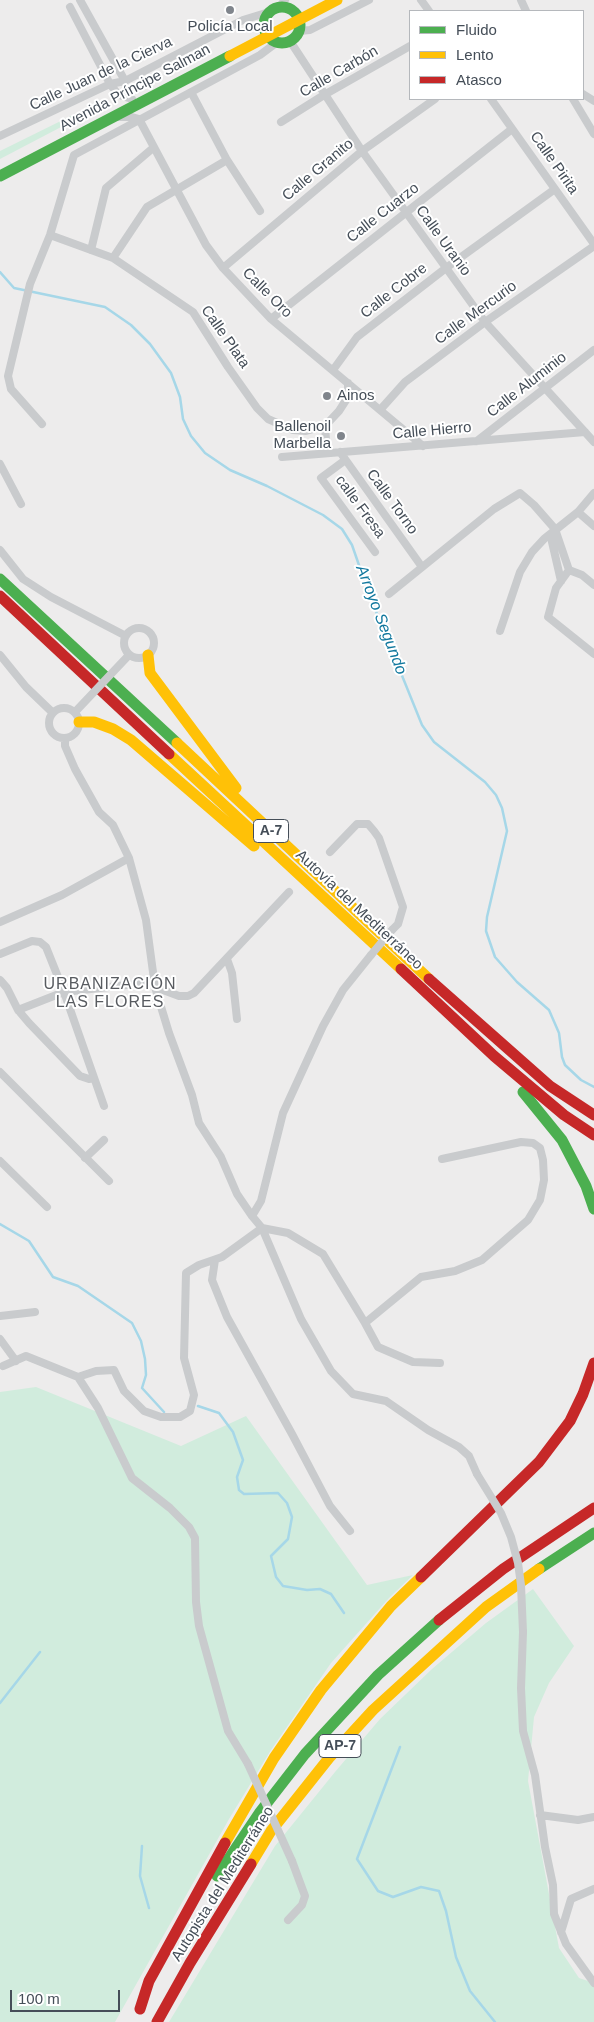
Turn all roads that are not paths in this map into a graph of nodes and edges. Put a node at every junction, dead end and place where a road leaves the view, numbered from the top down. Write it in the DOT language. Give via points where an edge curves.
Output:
graph roads {
  1 [pos="80,0"];
  2 [pos="322,0"];
  3 [pos="337,0"];
  4 [pos="368,0"];
  5 [pos="277,6"];
  6 [pos="70,8"];
  7 [pos="298,21"];
  8 [pos="269,36"];
  9 [pos="290,42"];
  10 [pos="409,47"];
  11 [pos="125,82"];
  12 [pos="110,84"];
  13 [pos="191,92"];
  14 [pos="324,95"];
  15 [pos="132,99"];
  16 [pos="434,100"];
  17 [pos="492,100"];
  18 [pos="574,100"];
  19 [pos="139,119"];
  20 [pos="281,122"];
  21 [pos="98,124"];
  22 [pos="512,129"];
  23 [pos="594,134"];
  24 [pos="0,136"];
  25 [pos="153,148"];
  26 [pos="362,152"];
  27 [pos="227,160"];
  28 [pos="0,167"];
  29 [pos="0,176"];
  30 [pos="555,189"];
  31 [pos="176,190"];
  32 [pos="260,211"];
  33 [pos="406,213"];
  34 [pos="50,235"];
  35 [pos="594,245"];
  36 [pos="90,250"];
  37 [pos="113,258"];
  38 [pos="223,268"];
  39 [pos="446,268"];
  40 [pos="271,319"];
  41 [pos="486,322"];
  42 [pos="594,350"];
  43 [pos="332,370"];
  44 [pos="348,383"];
  45 [pos="546,387"];
  46 [pos="380,410"];
  47 [pos="42,424"];
  48 [pos="325,426"];
  49 [pos="586,432"];
  50 [pos="476,441"];
  51 [pos="594,442"];
  52 [pos="423,446"];
  53 [pos="340,452"];
  54 [pos="327,453"];
  55 [pos="282,457"];
  56 [pos="344,461"];
  57 [pos="0,464"];
  58 [pos="594,493"];
  59 [pos="21,504"];
  60 [pos="578,512"];
  61 [pos="594,526"];
  62 [pos="555,529"];
  63 [pos="0,550"];
  64 [pos="375,552"];
  65 [pos="422,567"];
  66 [pos="569,570"];
  67 [pos="0,579"];
  68 [pos="561,581"];
  69 [pos="594,585"];
  70 [pos="389,594"];
  71 [pos="0,596"];
  72 [pos="500,631"];
  73 [pos="126,636"];
  74 [pos="129,654"];
  75 [pos="594,654"];
  76 [pos="0,655"];
  77 [pos="148,655"];
  78 [pos="53,713"];
  79 [pos="77,717"];
  80 [pos="64,738"];
  81 [pos="330,852"];
  82 [pos="130,858"];
  83 [pos="307,864"];
  84 [pos="289,892"];
  85 [pos="328,901"];
  86 [pos="0,922"];
  87 [pos="0,954"];
  88 [pos="227,959"];
  89 [pos="0,980"];
  90 [pos="154,984"];
  91 [pos="64,992"];
  92 [pos="18,1010"];
  93 [pos="237,1019"];
  94 [pos="494,1056"];
  95 [pos="0,1072"];
  96 [pos="94,1078"];
  97 [pos="104,1106"];
  98 [pos="594,1115"];
  99 [pos="594,1135"];
  100 [pos="104,1140"];
  101 [pos="85,1158"];
  102 [pos="442,1159"];
  103 [pos="0,1161"];
  104 [pos="109,1181"];
  105 [pos="47,1207"];
  106 [pos="594,1209"];
  107 [pos="252,1216"];
  108 [pos="262,1228"];
  109 [pos="215,1260"];
  110 [pos="35,1312"];
  111 [pos="0,1316"];
  112 [pos="365,1323"];
  113 [pos="0,1338"];
  114 [pos="16,1360"];
  115 [pos="440,1363"];
  116 [pos="594,1363"];
  117 [pos="4,1366"];
  118 [pos="78,1377"];
  119 [pos="594,1508"];
  120 [pos="350,1531"];
  121 [pos="594,1533"];
  122 [pos="540,1814"];
  123 [pos="594,1817"];
  124 [pos="594,1889"];
  125 [pos="288,1920"];
  126 [pos="561,1932"];
  127 [pos="594,1983"];
  128 [pos="140,2009"];
  129 [pos="133,2022"];
  130 [pos="157,2022"];
  1 -- 11 [label="street"];
  2 -- 7 [label="main road, Avenida Príncipe Salman"];
  3 -- 7 [label="main road, Avenida Príncipe Salman"];
  4 -- 7 [label="street" via="310,30"];
  5 -- 7 [label="main road" via="288,8"];
  5 -- 8 [label="main road" via="264,20"];
  5 -- 11 [label="street, Calle Juan de la Cierva" via="243,20"];
  6 -- 12 [label="street"];
  7 -- 8 [label="main road, Avenida Príncipe Salman"];
  7 -- 9 [label="main road"];
  8 -- 9 [label="main road" via="283,44"];
  8 -- 13 [label="street" via="260,55"];
  8 -- 15 [label="main road, Avenida Príncipe Salman"];
  8 -- 21 [label="main road, Avenida Príncipe Salman"];
  9 -- 14 [label="street, Calle Uranio"];
  10 -- 14 [label="street, Calle Carbón"];
  11 -- 12 [label="street, Calle Juan de la Cierva"];
  12 -- 15 [label="street" via="122,96"];
  12 -- 24 [label="street, Calle Juan de la Cierva"];
  13 -- 19 [label="street"];
  13 -- 27 [label="street"];
  14 -- 20 [label="street, Calle Carbón"];
  14 -- 26 [label="street, Calle Uranio"];
  15 -- 28 [label="main road, Avenida Príncipe Salman"];
  16 -- 26 [label="street, Calle Granito"];
  17 -- 22 [label="street, Calle Pirita"];
  18 -- 23 [label="street"];
  19 -- 21 [label="street" via="121,116"];
  19 -- 25 [label="street, Calle Oro"];
  19 -- 34 [label="street" via="74,155"];
  21 -- 29 [label="main road, Avenida Príncipe Salman"];
  22 -- 30 [label="street, Calle Pirita"];
  22 -- 33 [label="street, Calle Cuarzo"];
  25 -- 31 [label="street, Calle Oro"];
  25 -- 36 [label="street" via="106,188"];
  26 -- 33 [label="street, Calle Uranio"];
  26 -- 38 [label="street, Calle Granito"];
  27 -- 31 [label="street"];
  27 -- 32 [label="street"];
  30 -- 35 [label="street, Calle Pirita"];
  30 -- 39 [label="street, Calle Cobre"];
  31 -- 37 [label="street" via="147,207"];
  31 -- 38 [label="street, Calle Oro" via="206,245"];
  33 -- 39 [label="street, Calle Uranio"];
  33 -- 40 [label="street, Calle Cuarzo"];
  34 -- 36 [label="street, Calle Plata"];
  34 -- 47 [label="street" via="30,284 8,376 11,389"];
  35 -- 41 [label="street, Calle Mercurio"];
  36 -- 37 [label="street, Calle Plata"];
  37 -- 48 [label="street, Calle Plata" via="193,312 257,408 268,419 294,430 306,431"];
  38 -- 40 [label="street, Calle Oro"];
  39 -- 41 [label="street, Calle Uranio"];
  39 -- 43 [label="street, Calle Cobre" via="357,337"];
  40 -- 43 [label="street, Calle Oro"];
  41 -- 45 [label="street, Calle Uranio"];
  41 -- 46 [label="street, Calle Mercurio" via="405,382"];
  42 -- 45 [label="street, Calle Aluminio"];
  43 -- 44 [label="street, Calle Oro"];
  44 -- 46 [label="street, Calle Oro"];
  44 -- 48 [label="street" via="348,397"];
  45 -- 49 [label="street, Calle Uranio"];
  45 -- 50 [label="street, Calle Aluminio"];
  46 -- 52 [label="street, Calle Oro"];
  48 -- 54 [label="street"];
  49 -- 50 [label="street, Calle Hierro"];
  49 -- 51 [label="street, Calle Uranio"];
  50 -- 52 [label="street, Calle Hierro"];
  52 -- 53 [label="street, Calle Hierro"];
  53 -- 54 [label="street, Calle Hierro"];
  53 -- 56 [label="street, Calle Torno"];
  54 -- 55 [label="street, Calle Hierro"];
  56 -- 64 [label="street, calle Fresa" via="322,478"];
  56 -- 65 [label="street, Calle Torno"];
  57 -- 59 [label="street"];
  58 -- 60 [label="street"];
  60 -- 61 [label="street"];
  60 -- 62 [label="street"];
  62 -- 65 [label="street" via="520,493"];
  62 -- 66 [label="street"];
  62 -- 68 [label="street" via="552,542"];
  62 -- 72 [label="street" via="532,552 520,572"];
  63 -- 73 [label="street" via="23,580"];
  65 -- 70 [label="street"];
  66 -- 68 [label="street"];
  66 -- 69 [label="street"];
  67 -- 83 [label="main road, Autovía del Mediterráneo / A-7"];
  68 -- 75 [label="street" via="548,618"];
  71 -- 85 [label="main road, Autovía del Mediterráneo / A-7"];
  73 -- 74 [label="street" via="124,646"];
  73 -- 77 [label="street" via="137,628 150,633 154,647"];
  74 -- 77 [label="street" via="136,658"];
  74 -- 79 [label="street, bridge"];
  76 -- 78 [label="street"];
  77 -- 83 [label="main road" via="150,673 223,772"];
  78 -- 79 [label="street" via="66,708"];
  78 -- 80 [label="street" via="52,731"];
  79 -- 80 [label="street" via="77,731"];
  79 -- 85 [label="main road" via="113,729 130,740 289,874"];
  80 -- 82 [label="street" via="75,769 99,812 113,825"];
  81 -- 107 [label="street, bridge" via="357,824 368,824 379,838 403,907 398,924 343,990 323,1026 283,1113 261,1201"];
  82 -- 86 [label="street" via="62,895"];
  82 -- 90 [label="street" via="146,920"];
  83 -- 98 [label="main road, Autovía del Mediterráneo / A-7" via="463,1010 545,1081"];
  84 -- 88 [label="street"];
  85 -- 94 [label="main road, Autovía del Mediterráneo / A-7"];
  87 -- 91 [label="street" via="32,941 40,942 46,947"];
  88 -- 90 [label="street" via="188,996 179,996"];
  88 -- 93 [label="street" via="232,973"];
  89 -- 92 [label="street"];
  90 -- 91 [label="street"];
  90 -- 107 [label="street" via="199,1124"];
  91 -- 92 [label="street"];
  91 -- 96 [label="street"];
  92 -- 96 [label="street" via="80,1076"];
  94 -- 99 [label="main road, Autovía del Mediterráneo / A-7"];
  94 -- 106 [label="main road" via="562,1140"];
  95 -- 101 [label="street"];
  96 -- 97 [label="street"];
  100 -- 101 [label="street"];
  101 -- 104 [label="street"];
  102 -- 112 [label="street" via="521,1142 533,1143 540,1148 543,1160 540,1200 528,1220 482,1260 455,1272 421,1278"];
  103 -- 105 [label="street"];
  107 -- 108 [label="street"];
  108 -- 109 [label="street"];
  108 -- 112 [label="street" via="288,1233 322,1254"];
  108 -- 122 [label="street, bridge" via="301,1319 331,1371 353,1394 386,1401 459,1447 468,1456 501,1513 511,1537 521,1585 523,1731 535,1775"];
  109 -- 118 [label="street" via="186,1273 184,1358 194,1396 190,1410 180,1417 161,1417 144,1411 124,1391 114,1370"];
  109 -- 120 [label="street" via="212,1280 227,1317 330,1506"];
  110 -- 111 [label="street"];
  112 -- 115 [label="street" via="378,1347 413,1362"];
  113 -- 114 [label="street"];
  114 -- 117 [label="street"];
  114 -- 118 [label="street" via="26,1356"];
  116 -- 128 [label="main road" via="570,1421 544,1456 391,1606 321,1690 251,1796 149,1981"];
  118 -- 125 [label="street, bridge" via="98,1408 132,1478 170,1508 195,1538 199,1626 228,1731 248,1764 305,1896 302,1905"];
  119 -- 128 [label="main road, Autopista del Mediterráneo / AP-7" via="471,1594 407,1648 352,1701 272,1795 240,1841"];
  121 -- 130 [label="main road, Autopista del Mediterráneo / AP-7" via="486,1607 373,1710 329,1758 271,1831"];
  122 -- 123 [label="street" via="578,1820"];
  122 -- 126 [label="street" via="553,1885 554,1914"];
  124 -- 126 [label="street" via="571,1899"];
  126 -- 127 [label="street"];
  128 -- 129 [label="main road, Autopista del Mediterráneo / AP-7"];
}
